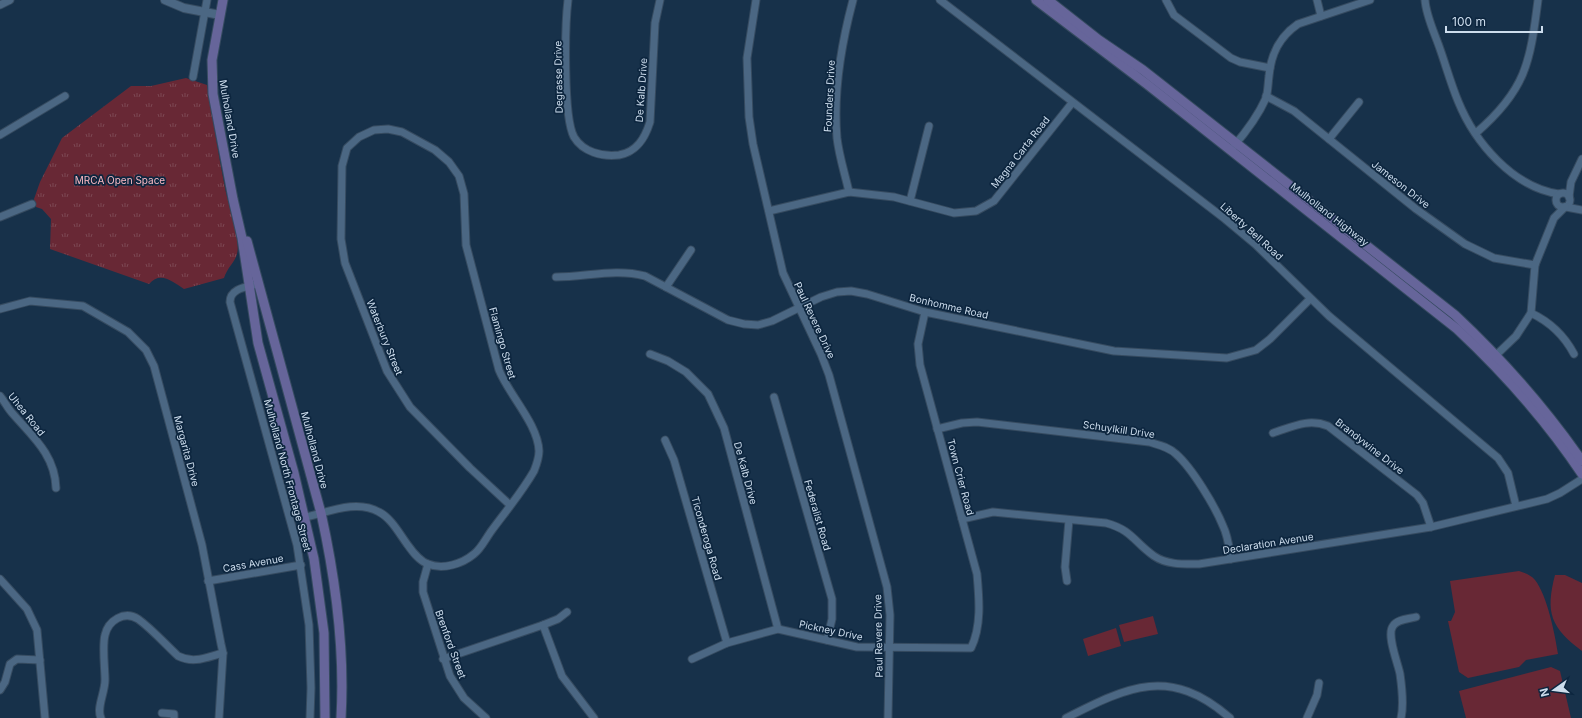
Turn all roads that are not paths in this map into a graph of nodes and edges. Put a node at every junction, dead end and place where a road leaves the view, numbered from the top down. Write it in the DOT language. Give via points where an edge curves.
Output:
graph roads {
  1 [pos="10,0"];
  2 [pos="165,0"];
  3 [pos="207,0"];
  4 [pos="223,0"];
  5 [pos="568,0"];
  6 [pos="660,0"];
  7 [pos="756,0"];
  8 [pos="853,0"];
  9 [pos="940,0"];
  10 [pos="1036,0"];
  11 [pos="1048,0"];
  12 [pos="1166,0"];
  13 [pos="1317,0"];
  14 [pos="1370,0"];
  15 [pos="1538,0"];
  16 [pos="1424,2"];
  17 [pos="0,6"];
  18 [pos="205,13"];
  19 [pos="220,15"];
  20 [pos="1321,16"];
  21 [pos="1270,68"];
  22 [pos="193,77"];
  23 [pos="65,96"];
  24 [pos="1266,96"];
  25 [pos="1359,102"];
  26 [pos="1072,103"];
  27 [pos="930,126"];
  28 [pos="1476,133"];
  29 [pos="0,135"];
  30 [pos="359,137"];
  31 [pos="1329,139"];
  32 [pos="1234,147"];
  33 [pos="608,156"];
  34 [pos="1582,159"];
  35 [pos="1571,182"];
  36 [pos="849,192"];
  37 [pos="1545,192"];
  38 [pos="1560,194"];
  39 [pos="1569,198"];
  40 [pos="910,201"];
  41 [pos="1556,203"];
  42 [pos="32,204"];
  43 [pos="1565,207"];
  44 [pos="1580,209"];
  45 [pos="769,211"];
  46 [pos="0,217"];
  47 [pos="1554,218"];
  48 [pos="691,250"];
  49 [pos="1535,265"];
  50 [pos="556,277"];
  51 [pos="253,285"];
  52 [pos="666,287"];
  53 [pos="1310,299"];
  54 [pos="0,308"];
  55 [pos="799,308"];
  56 [pos="926,312"];
  57 [pos="1531,313"];
  58 [pos="650,354"];
  59 [pos="1574,354"];
  60 [pos="1494,358"];
  61 [pos="0,396"];
  62 [pos="774,397"];
  63 [pos="937,428"];
  64 [pos="1273,433"];
  65 [pos="665,440"];
  66 [pos="1582,461"];
  67 [pos="1582,474"];
  68 [pos="1582,478"];
  69 [pos="56,488"];
  70 [pos="510,506"];
  71 [pos="1516,506"];
  72 [pos="321,514"];
  73 [pos="306,517"];
  74 [pos="962,519"];
  75 [pos="1069,520"];
  76 [pos="1431,527"];
  77 [pos="1231,558"];
  78 [pos="428,564"];
  79 [pos="300,565"];
  80 [pos="0,579"];
  81 [pos="208,581"];
  82 [pos="1067,581"];
  83 [pos="567,612"];
  84 [pos="1416,617"];
  85 [pos="543,625"];
  86 [pos="778,629"];
  87 [pos="827,640"];
  88 [pos="727,643"];
  89 [pos="889,648"];
  90 [pos="971,648"];
  91 [pos="222,653"];
  92 [pos="443,659"];
  93 [pos="692,659"];
  94 [pos="40,660"];
  95 [pos="1319,683"];
  96 [pos="0,690"];
  97 [pos="162,713"];
  98 [pos="45,718"];
  99 [pos="101,718"];
  100 [pos="174,718"];
  101 [pos="219,718"];
  102 [pos="310,718"];
  103 [pos="325,718"];
  104 [pos="341,718"];
  105 [pos="486,718"];
  106 [pos="594,718"];
  107 [pos="888,718"];
  108 [pos="1066,718"];
  109 [pos="1230,718"];
  110 [pos="1307,718"];
  111 [pos="1401,718"];
  1 -- 17 [label="street"];
  2 -- 18 [label="street"];
  3 -- 18 [label="street"];
  4 -- 19 [label="main road, Mulholland Drive"];
  5 -- 33 [label="street, Degrasse Drive" via="566,103 569,123 574,137 584,148"];
  6 -- 33 [label="street, De Kalb Drive" via="655,23 650,122 645,136 637,147 624,154"];
  7 -- 45 [label="street, Paul Revere Drive" via="747,58 749,117"];
  8 -- 36 [label="street, Founders Drive" via="843,43 836,113 838,139"];
  9 -- 26 [label="street, Liberty Bell Road"];
  10 -- 32 [label="main road, Mulholland Highway"];
  11 -- 32 [label="main road, Mulholland Highway" via="1143,70"];
  12 -- 21 [label="street" via="1174,15 1231,58"];
  13 -- 20 [label="street"];
  14 -- 20 [label="street"];
  15 -- 28 [label="street" via="1531,49 1522,77 1506,104"];
  16 -- 28 [label="street" via="1458,102"];
  18 -- 19 [label="street"];
  18 -- 22 [label="street"];
  19 -- 51 [label="main road, Mulholland Drive" via="212,60 211,83"];
  20 -- 21 [label="street" via="1298,24 1289,31 1277,44"];
  21 -- 24 [label="street"];
  23 -- 29 [label="street"];
  24 -- 31 [label="street, Jameson Drive" via="1294,111"];
  24 -- 32 [label="street" via="1258,115"];
  25 -- 31 [label="street"];
  26 -- 40 [label="street, Magna Carta Road" via="994,201 976,211 954,213"];
  26 -- 53 [label="street, Liberty Bell Road" via="1225,219"];
  27 -- 40 [label="street"];
  28 -- 37 [label="street" via="1500,162 1518,178"];
  30 -- 70 [label="street, Waterbury Street" via="347,148 342,166 341,239 345,262 387,371 410,407"];
  30 -- 70 [label="street, Flamingo Street" via="374,130 402,132 435,150 449,162 459,176 464,194 466,245 499,370 505,386 534,431 539,451 535,470"];
  31 -- 49 [label="street, Jameson Drive" via="1416,209 1465,244 1494,258"];
  32 -- 60 [label="main road, Mulholland Highway"];
  34 -- 35 [label="street"];
  35 -- 38 [label="street"];
  35 -- 39 [label="street"];
  36 -- 40 [label="street, Magna Carta Road"];
  36 -- 45 [label="street, Magna Carta Road"];
  37 -- 38 [label="street"];
  37 -- 41 [label="street"];
  38 -- 39 [label="street" via="1565,194"];
  38 -- 41 [label="street" via="1556,197"];
  39 -- 43 [label="street" via="1569,203"];
  39 -- 44 [label="street"];
  41 -- 43 [label="street" via="1560,207"];
  41 -- 47 [label="street"];
  42 -- 46 [label="street"];
  43 -- 44 [label="street"];
  43 -- 47 [label="street"];
  45 -- 55 [label="street, Paul Revere Drive" via="783,273"];
  47 -- 49 [label="street"];
  48 -- 52 [label="street"];
  49 -- 57 [label="street"];
  50 -- 52 [label="street, Bonhomme Road" via="631,272"];
  51 -- 72 [label="main road, Mulholland Drive"];
  51 -- 73 [label="main road, Mulholland Drive" via="261,357"];
  51 -- 79 [label="street, Mulholland North Frontage Street" via="234,291 230,302 290,516"];
  52 -- 55 [label="street, Bonhomme Road" via="728,320 744,324 758,325 772,321"];
  53 -- 56 [label="street, Bonhomme Road" via="1256,350 1227,358 1114,351"];
  53 -- 71 [label="street, Liberty Bell Road" via="1498,458 1508,473"];
  54 -- 81 [label="street, Margarita Drive" via="30,301 83,306 128,332 146,350 154,366 202,545"];
  55 -- 56 [label="street, Bonhomme Road" via="821,297 851,291"];
  55 -- 89 [label="street, Paul Revere Drive" via="829,375 887,587 890,615"];
  56 -- 63 [label="street, Town Crier Road" via="918,344 918,355"];
  57 -- 59 [label="street" via="1559,332"];
  57 -- 60 [label="street" via="1516,336"];
  58 -- 86 [label="street, De Kalb Drive" via="686,372 712,401 724,428"];
  60 -- 66 [label="main road, Mulholland Highway" via="1538,402"];
  60 -- 67 [label="main road, Mulholland Highway"];
  61 -- 69 [label="street, Uhea Road" via="36,439 52,464"];
  62 -- 87 [label="street, Federalist Road" via="832,599 832,619"];
  63 -- 74 [label="street, Town Crier Road"];
  63 -- 77 [label="street, Schuylkill Drive" via="977,422 1149,442 1163,446 1188,466 1217,514 1227,536"];
  64 -- 76 [label="street, Brandywine Drive" via="1306,422 1318,422 1328,426 1416,495 1423,503"];
  65 -- 88 [label="street, Ticonderoga Road" via="674,460"];
  68 -- 71 [label="street, Declaration Avenue" via="1547,499"];
  70 -- 78 [label="street, Flamingo Street" via="475,554 463,562 450,566"];
  71 -- 76 [label="street, Declaration Avenue"];
  72 -- 73 [label="street"];
  72 -- 78 [label="street" via="359,506 380,512 415,554"];
  72 -- 104 [label="main road, Mulholland Drive" via="330,556 340,631"];
  73 -- 103 [label="main road, Mulholland Drive" via="322,614 326,670"];
  74 -- 75 [label="street, Declaration Avenue" via="993,512"];
  74 -- 90 [label="street, Town Crier Road" via="977,574 979,593 978,614"];
  75 -- 77 [label="street, Declaration Avenue" via="1118,526 1154,556 1166,562 1180,565"];
  75 -- 82 [label="street" via="1065,567"];
  76 -- 77 [label="street, Declaration Avenue"];
  78 -- 92 [label="street, Brenford Street" via="423,592"];
  79 -- 81 [label="street, Cass Avenue"];
  79 -- 102 [label="street, Mulholland North Frontage Street" via="308,625"];
  80 -- 94 [label="street" via="27,609 37,630"];
  81 -- 91 [label="street, Margarita Drive"];
  83 -- 85 [label="street"];
  84 -- 111 [label="street" via="1398,621 1390,632 1400,674 1403,711"];
  85 -- 92 [label="street"];
  85 -- 106 [label="street" via="562,676"];
  86 -- 87 [label="street, Pickney Drive"];
  86 -- 88 [label="street, Pickney Drive"];
  87 -- 89 [label="street, Pickney Drive" via="857,647"];
  88 -- 93 [label="street, Pickney Drive"];
  89 -- 90 [label="street, Pickney Drive"];
  89 -- 107 [label="street, Paul Revere Drive"];
  91 -- 99 [label="street" via="195,661 184,659 137,618 117,618 108,625 104,636 105,690 98,707"];
  91 -- 101 [label="street, Margarita Drive"];
  92 -- 105 [label="street, Brenford Street" via="455,687"];
  94 -- 96 [label="street" via="17,659 10,664"];
  94 -- 98 [label="street"];
  95 -- 110 [label="street"];
  97 -- 100 [label="street" via="174,714"];
  108 -- 109 [label="street" via="1124,691 1156,686 1197,694 1215,704"];
}
